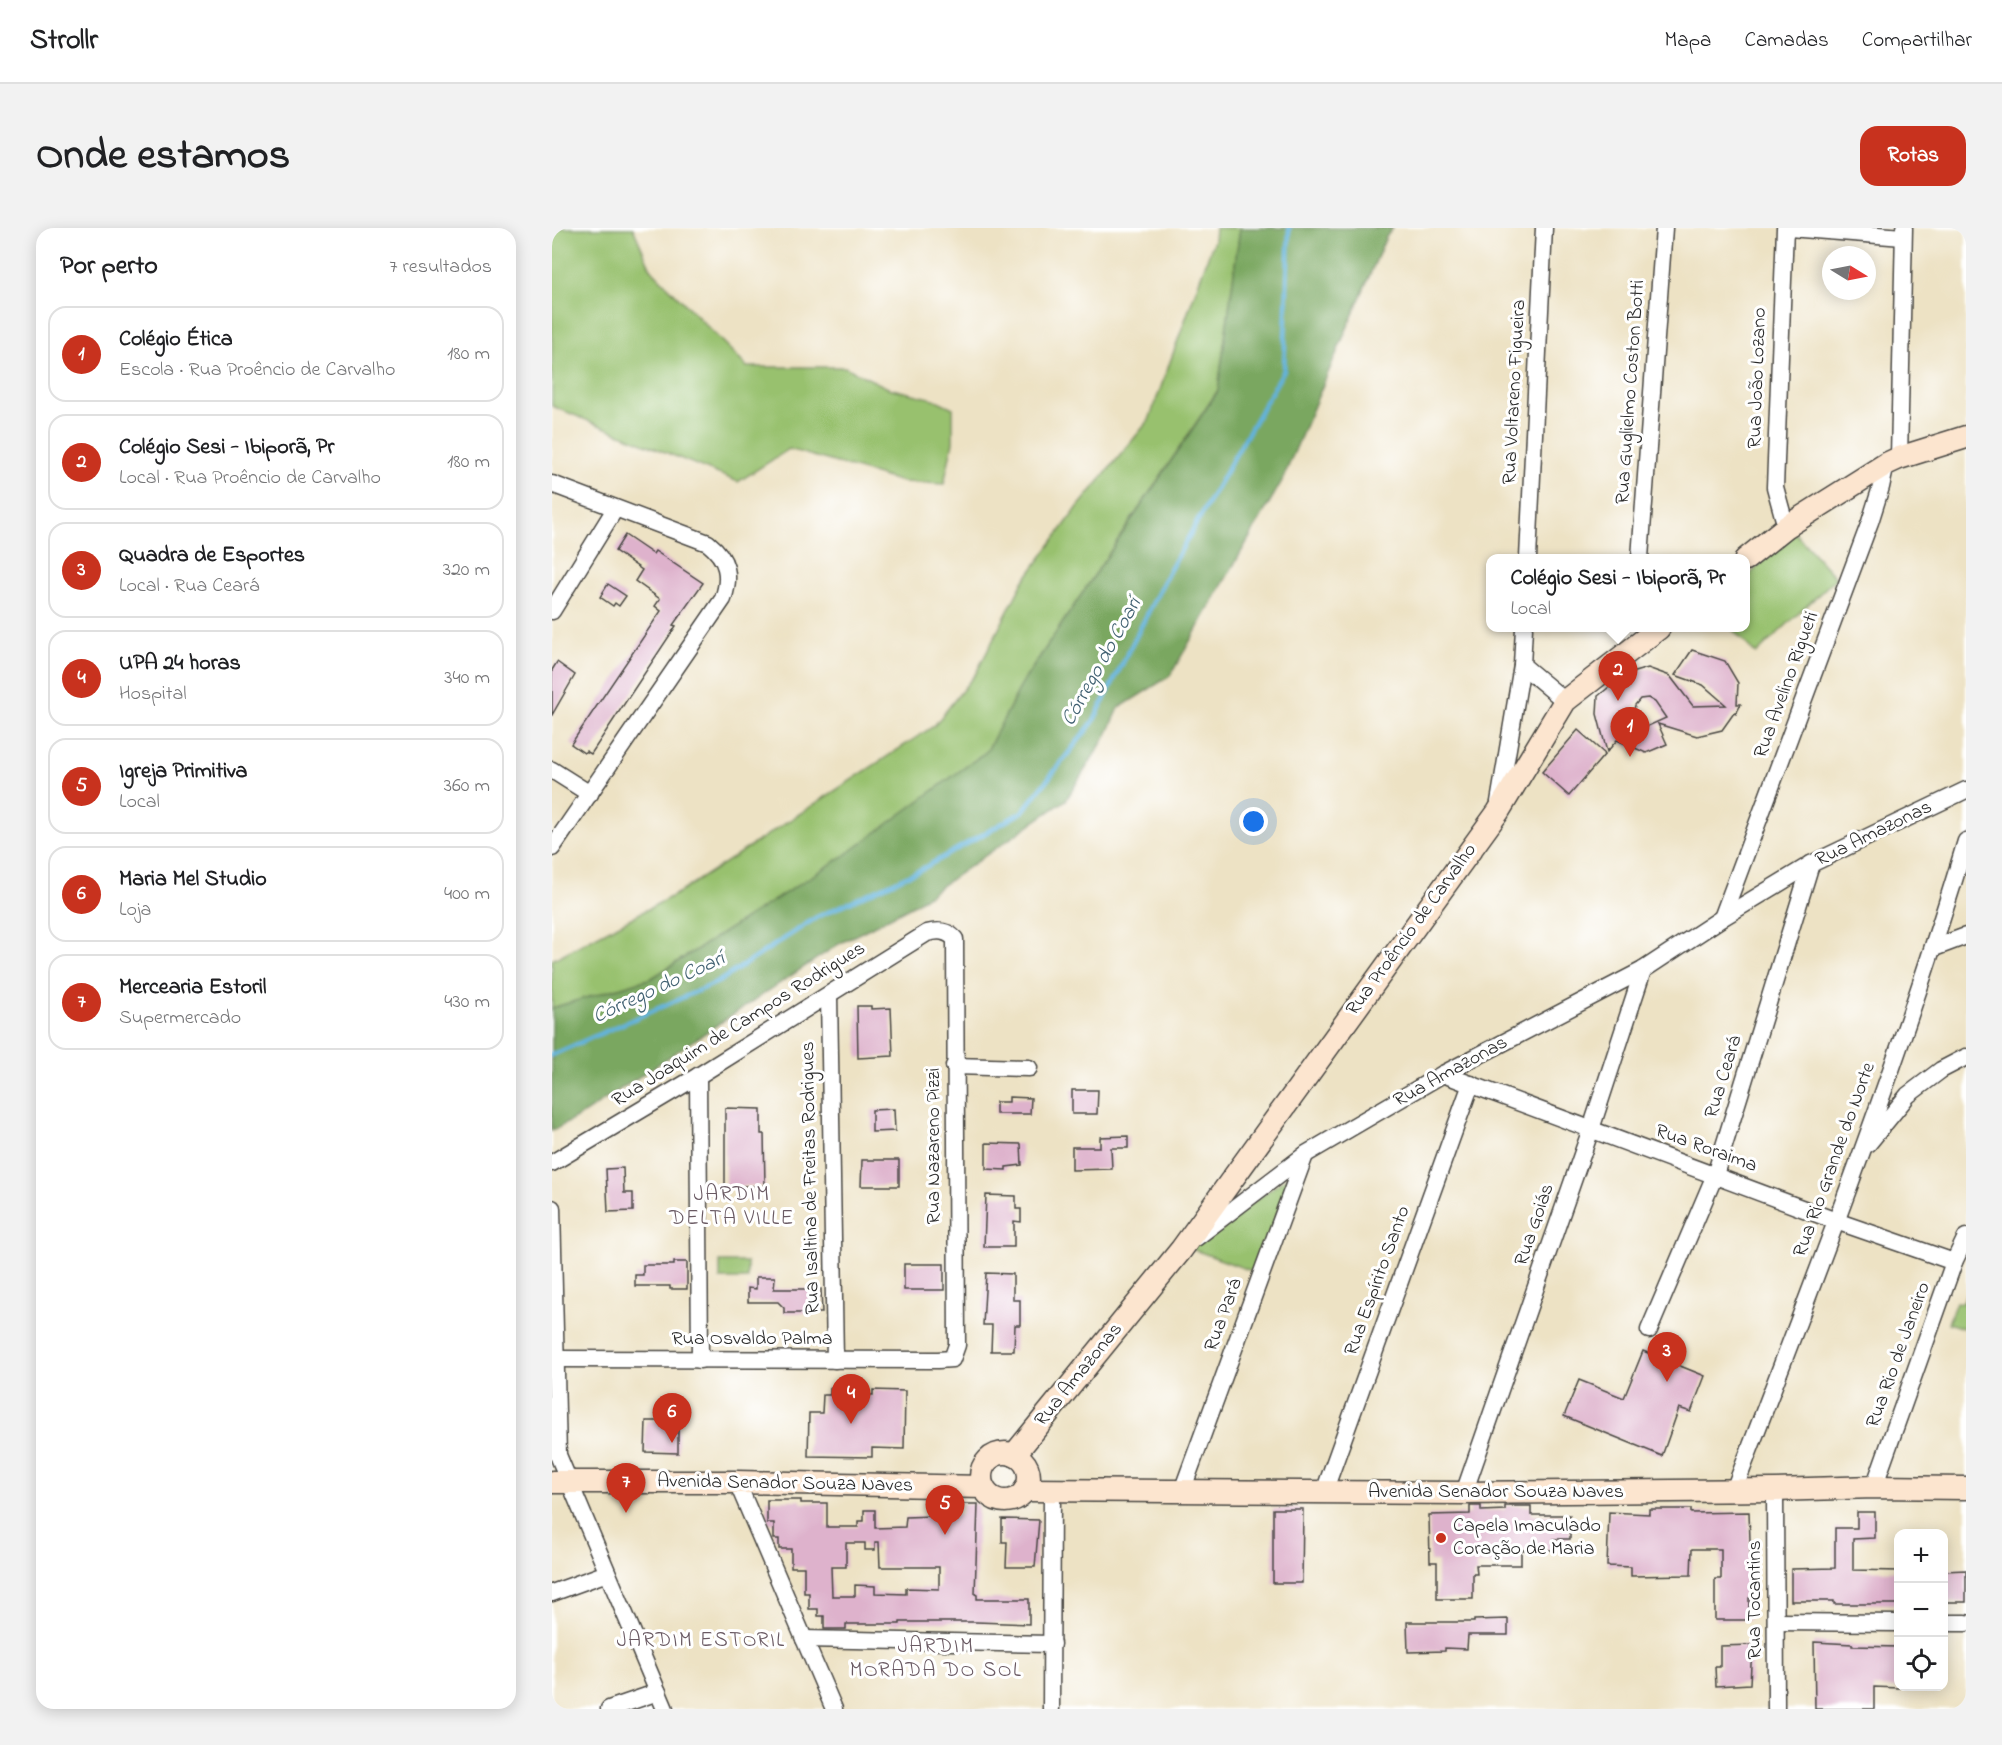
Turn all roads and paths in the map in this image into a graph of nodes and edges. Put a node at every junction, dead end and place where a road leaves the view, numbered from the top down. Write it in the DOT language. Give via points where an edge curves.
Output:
graph roads {
  1 [pos="1544,228"];
  2 [pos="1664,228"];
  3 [pos="1785,228"];
  4 [pos="1790,228"];
  5 [pos="1903,233"];
  6 [pos="1966,437"];
  7 [pos="1892,461"];
  8 [pos="552,484"];
  9 [pos="615,509"];
  10 [pos="1786,527"];
  11 [pos="1528,554"];
  12 [pos="1640,554"];
  13 [pos="1750,556"];
  14 [pos="552,611"];
  15 [pos="1524,632"];
  16 [pos="1653,632"];
  17 [pos="1522,665"];
  18 [pos="1565,701"];
  19 [pos="552,770"];
  20 [pos="1966,790"];
  21 [pos="590,794"];
  22 [pos="1498,812"];
  23 [pos="1966,841"];
  24 [pos="552,848"];
  25 [pos="1811,864"];
  26 [pos="1722,918"];
  27 [pos="950,934"];
  28 [pos="1966,936"];
  29 [pos="1934,948"];
  30 [pos="1643,970"];
  31 [pos="829,995"];
  32 [pos="1966,1057"];
  33 [pos="954,1066"];
  34 [pos="1029,1068"];
  35 [pos="1443,1074"];
  36 [pos="698,1076"];
  37 [pos="1471,1084"];
  38 [pos="1590,1129"];
  39 [pos="1306,1154"];
  40 [pos="1860,1154"];
  41 [pos="552,1163"];
  42 [pos="1715,1175"];
  43 [pos="552,1208"];
  44 [pos="1836,1221"];
  45 [pos="1966,1237"];
  46 [pos="1181,1250"];
  47 [pos="1954,1262"];
  48 [pos="1649,1330"];
  49 [pos="553,1359"];
  50 [pos="952,1359"];
  51 [pos="700,1360"];
  52 [pos="835,1360"];
  53 [pos="1014,1455"];
  54 [pos="560,1482"];
  55 [pos="737,1482"];
  56 [pos="983,1487"];
  57 [pos="1874,1487"];
  58 [pos="1966,1488"];
  59 [pos="1025,1490"];
  60 [pos="1052,1490"];
  61 [pos="1734,1490"];
  62 [pos="1775,1490"];
  63 [pos="1182,1491"];
  64 [pos="1324,1491"];
  65 [pos="1464,1493"];
  66 [pos="607,1573"];
  67 [pos="552,1593"];
  68 [pos="1776,1622"];
  69 [pos="1894,1623"];
  70 [pos="1948,1623"];
  71 [pos="1966,1623"];
  72 [pos="804,1639"];
  73 [pos="1052,1644"];
  74 [pos="658,1692"];
  75 [pos="609,1709"];
  76 [pos="665,1709"];
  77 [pos="834,1709"];
  78 [pos="1051,1709"];
  79 [pos="1776,1709"];
  1 -- 11 [label="street, Rua Voltareno Figueira"];
  2 -- 12 [label="street, Rua Guglielmo Coston Botti"];
  3 -- 10 [label="street, Rua João Lozano" via="1775,487"];
  4 -- 5 [label="street"];
  5 -- 7 [label="street, Rua Avelino Rigueti"];
  6 -- 7 [label="street"];
  7 -- 10 [label="street"];
  7 -- 26 [label="street, Rua Avelino Rigueti"];
  8 -- 9 [label="street"];
  9 -- 14 [label="street"];
  9 -- 21 [label="street" via="708,543 723,559 728,585 723,599"];
  10 -- 13 [label="street"];
  15 -- 17 [label="street"];
  16 -- 18 [label="street, Rua Proêncio de Carvalho"];
  17 -- 18 [label="street"];
  17 -- 22 [label="street"];
  18 -- 22 [label="street, Rua Proêncio de Carvalho"];
  19 -- 21 [label="street"];
  20 -- 25 [label="street, Rua Amazonas"];
  21 -- 24 [label="street"];
  22 -- 46 [label="street, Rua Proêncio de Carvalho"];
  23 -- 29 [label="street, Rua Rio Grande do Norte"];
  25 -- 26 [label="street, Rua Amazonas"];
  25 -- 42 [label="street, Rua Ceará"];
  26 -- 30 [label="street, Rua Amazonas"];
  27 -- 31 [label="street, Rua Joaquim de Campos Rodrigues" via="927,933"];
  27 -- 33 [label="street, Rua Nazareno Pizzi" via="955,939 956,953"];
  28 -- 29 [label="street"];
  29 -- 40 [label="street, Rua Rio Grande do Norte"];
  30 -- 35 [label="street, Rua Amazonas"];
  30 -- 38 [label="street, Rua Goiás"];
  31 -- 36 [label="street, Rua Joaquim de Campos Rodrigues"];
  31 -- 52 [label="street, Rua Isaltina de Freitas Rodrigues"];
  32 -- 40 [label="street" via="1908,1095"];
  33 -- 34 [label="street"];
  33 -- 50 [label="street, Rua Nazareno Pizzi" via="957,1345"];
  35 -- 37 [label="street, Rua Roraima"];
  35 -- 39 [label="street, Rua Amazonas"];
  36 -- 41 [label="street, Rua Joaquim de Campos Rodrigues"];
  36 -- 51 [label="street"];
  37 -- 38 [label="street, Rua Roraima"];
  37 -- 64 [label="street, Rua Espírito Santo"];
  38 -- 42 [label="street, Rua Roraima"];
  38 -- 65 [label="street, Rua Goiás"];
  39 -- 46 [label="street, Rua Amazonas"];
  39 -- 63 [label="street, Rua Pará"];
  40 -- 44 [label="street, Rua Rio Grande do Norte"];
  42 -- 44 [label="street, Rua Roraima"];
  42 -- 48 [label="street, Rua Ceará"];
  43 -- 49 [label="street"];
  44 -- 47 [label="street, Rua Roraima"];
  44 -- 61 [label="street, Rua Rio Grande do Norte"];
  45 -- 47 [label="street, Rua Rio de Janeiro"];
  46 -- 53 [label="street, Rua Amazonas"];
  47 -- 57 [label="street, Rua Rio de Janeiro"];
  49 -- 51 [label="street, Rua Osvaldo Palma"];
  49 -- 54 [label="street"];
  50 -- 52 [label="street, Rua Osvaldo Palma"];
  51 -- 52 [label="street, Rua Osvaldo Palma"];
  53 -- 56 [label="street" via="998,1454 991,1458 982,1471"];
  53 -- 59 [label="street" via="1028,1470"];
  54 -- 55 [label="street, Avenida Senador Souza Naves"];
  54 -- 66 [label="street"];
  55 -- 56 [label="street, Avenida Senador Souza Naves"];
  55 -- 72 [label="street"];
  56 -- 59 [label="street" via="1000,1501 1012,1501"];
  57 -- 58 [label="street, Avenida Senador Souza Naves"];
  57 -- 62 [label="street, Avenida Senador Souza Naves"];
  59 -- 60 [label="street, Avenida Senador Souza Naves"];
  60 -- 63 [label="street, Avenida Senador Souza Naves"];
  60 -- 73 [label="street"];
  61 -- 62 [label="street, Avenida Senador Souza Naves"];
  61 -- 65 [label="street, Avenida Senador Souza Naves"];
  62 -- 68 [label="street, Rua Tocantins"];
  63 -- 64 [label="street, Avenida Senador Souza Naves"];
  64 -- 65 [label="street, Avenida Senador Souza Naves"];
  66 -- 67 [label="street"];
  66 -- 74 [label="street"];
  68 -- 69 [label="street"];
  68 -- 79 [label="street, Rua Tocantins"];
  70 -- 71 [label="street"];
  72 -- 73 [label="street"];
  72 -- 77 [label="street"];
  73 -- 78 [label="street"];
  74 -- 75 [label="street"];
  74 -- 76 [label="street"];
}
